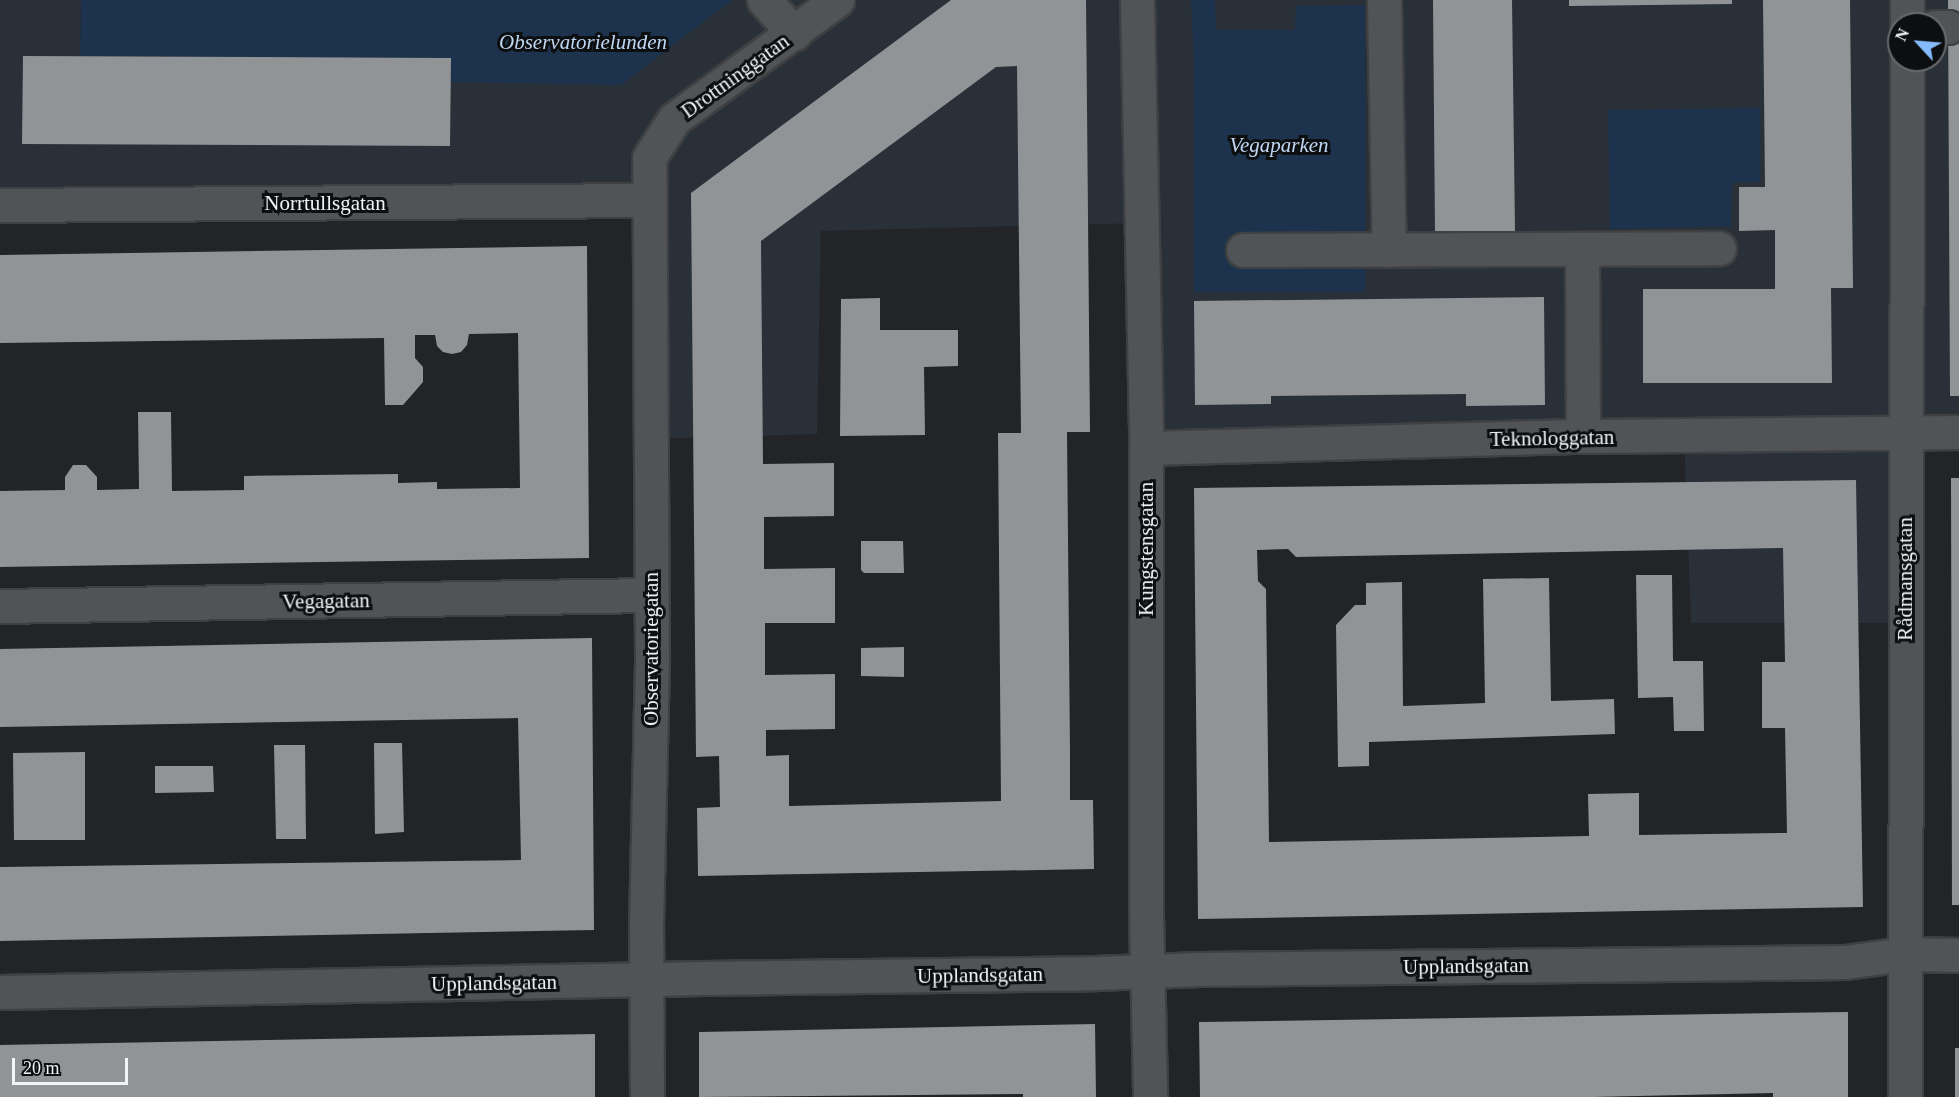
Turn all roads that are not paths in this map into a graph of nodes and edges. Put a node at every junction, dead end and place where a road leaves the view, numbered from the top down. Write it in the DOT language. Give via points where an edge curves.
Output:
graph roads {
  1 [pos="764,0"];
  2 [pos="837,0"];
  3 [pos="1137,0"];
  4 [pos="1384,0"];
  5 [pos="794,33"];
  6 [pos="1907,72"];
  7 [pos="649,200"];
  8 [pos="0,205"];
  9 [pos="1719,248"];
  10 [pos="1389,249"];
  11 [pos="1582,249"];
  12 [pos="1243,250"];
  13 [pos="1959,432"];
  14 [pos="1905,433"];
  15 [pos="1583,436"];
  16 [pos="1146,448"];
  17 [pos="651,596"];
  18 [pos="0,606"];
  19 [pos="1905,954"];
  20 [pos="1959,955"];
  21 [pos="1149,971"];
  22 [pos="646,980"];
  23 [pos="0,992"];
  24 [pos="647,1097"];
  25 [pos="1150,1097"];
  26 [pos="1905,1097"];
  1 -- 5 [label="street"];
  2 -- 5 [label="street, Drottninggatan"];
  3 -- 16 [label="street, Kungstensgatan"];
  4 -- 10 [label="street"];
  5 -- 7 [label="street, Drottninggatan" via="674,120 649,158"];
  6 -- 14 [label="street, Rådmansgatan"];
  7 -- 8 [label="street, Norrtullsgatan"];
  7 -- 17 [label="street, Observatoriegatan"];
  9 -- 11 [label="street"];
  10 -- 11 [label="street"];
  10 -- 12 [label="street"];
  11 -- 15 [label="street"];
  13 -- 14 [label="street, Teknologgatan"];
  14 -- 15 [label="street, Teknologgatan"];
  14 -- 19 [label="street, Rådmansgatan"];
  15 -- 16 [label="street, Teknologgatan"];
  16 -- 21 [label="street, Kungstensgatan"];
  17 -- 18 [label="street, Vegagatan"];
  17 -- 22 [label="street, Observatoriegatan"];
  19 -- 20 [label="street, Upplandsgatan"];
  19 -- 21 [label="street, Upplandsgatan" via="1845,962"];
  19 -- 26 [label="street, Rådmansgatan"];
  21 -- 22 [label="street, Upplandsgatan"];
  21 -- 25 [label="street, Kungstensgatan"];
  22 -- 23 [label="street, Upplandsgatan"];
  22 -- 24 [label="street, Observatoriegatan"];
}
